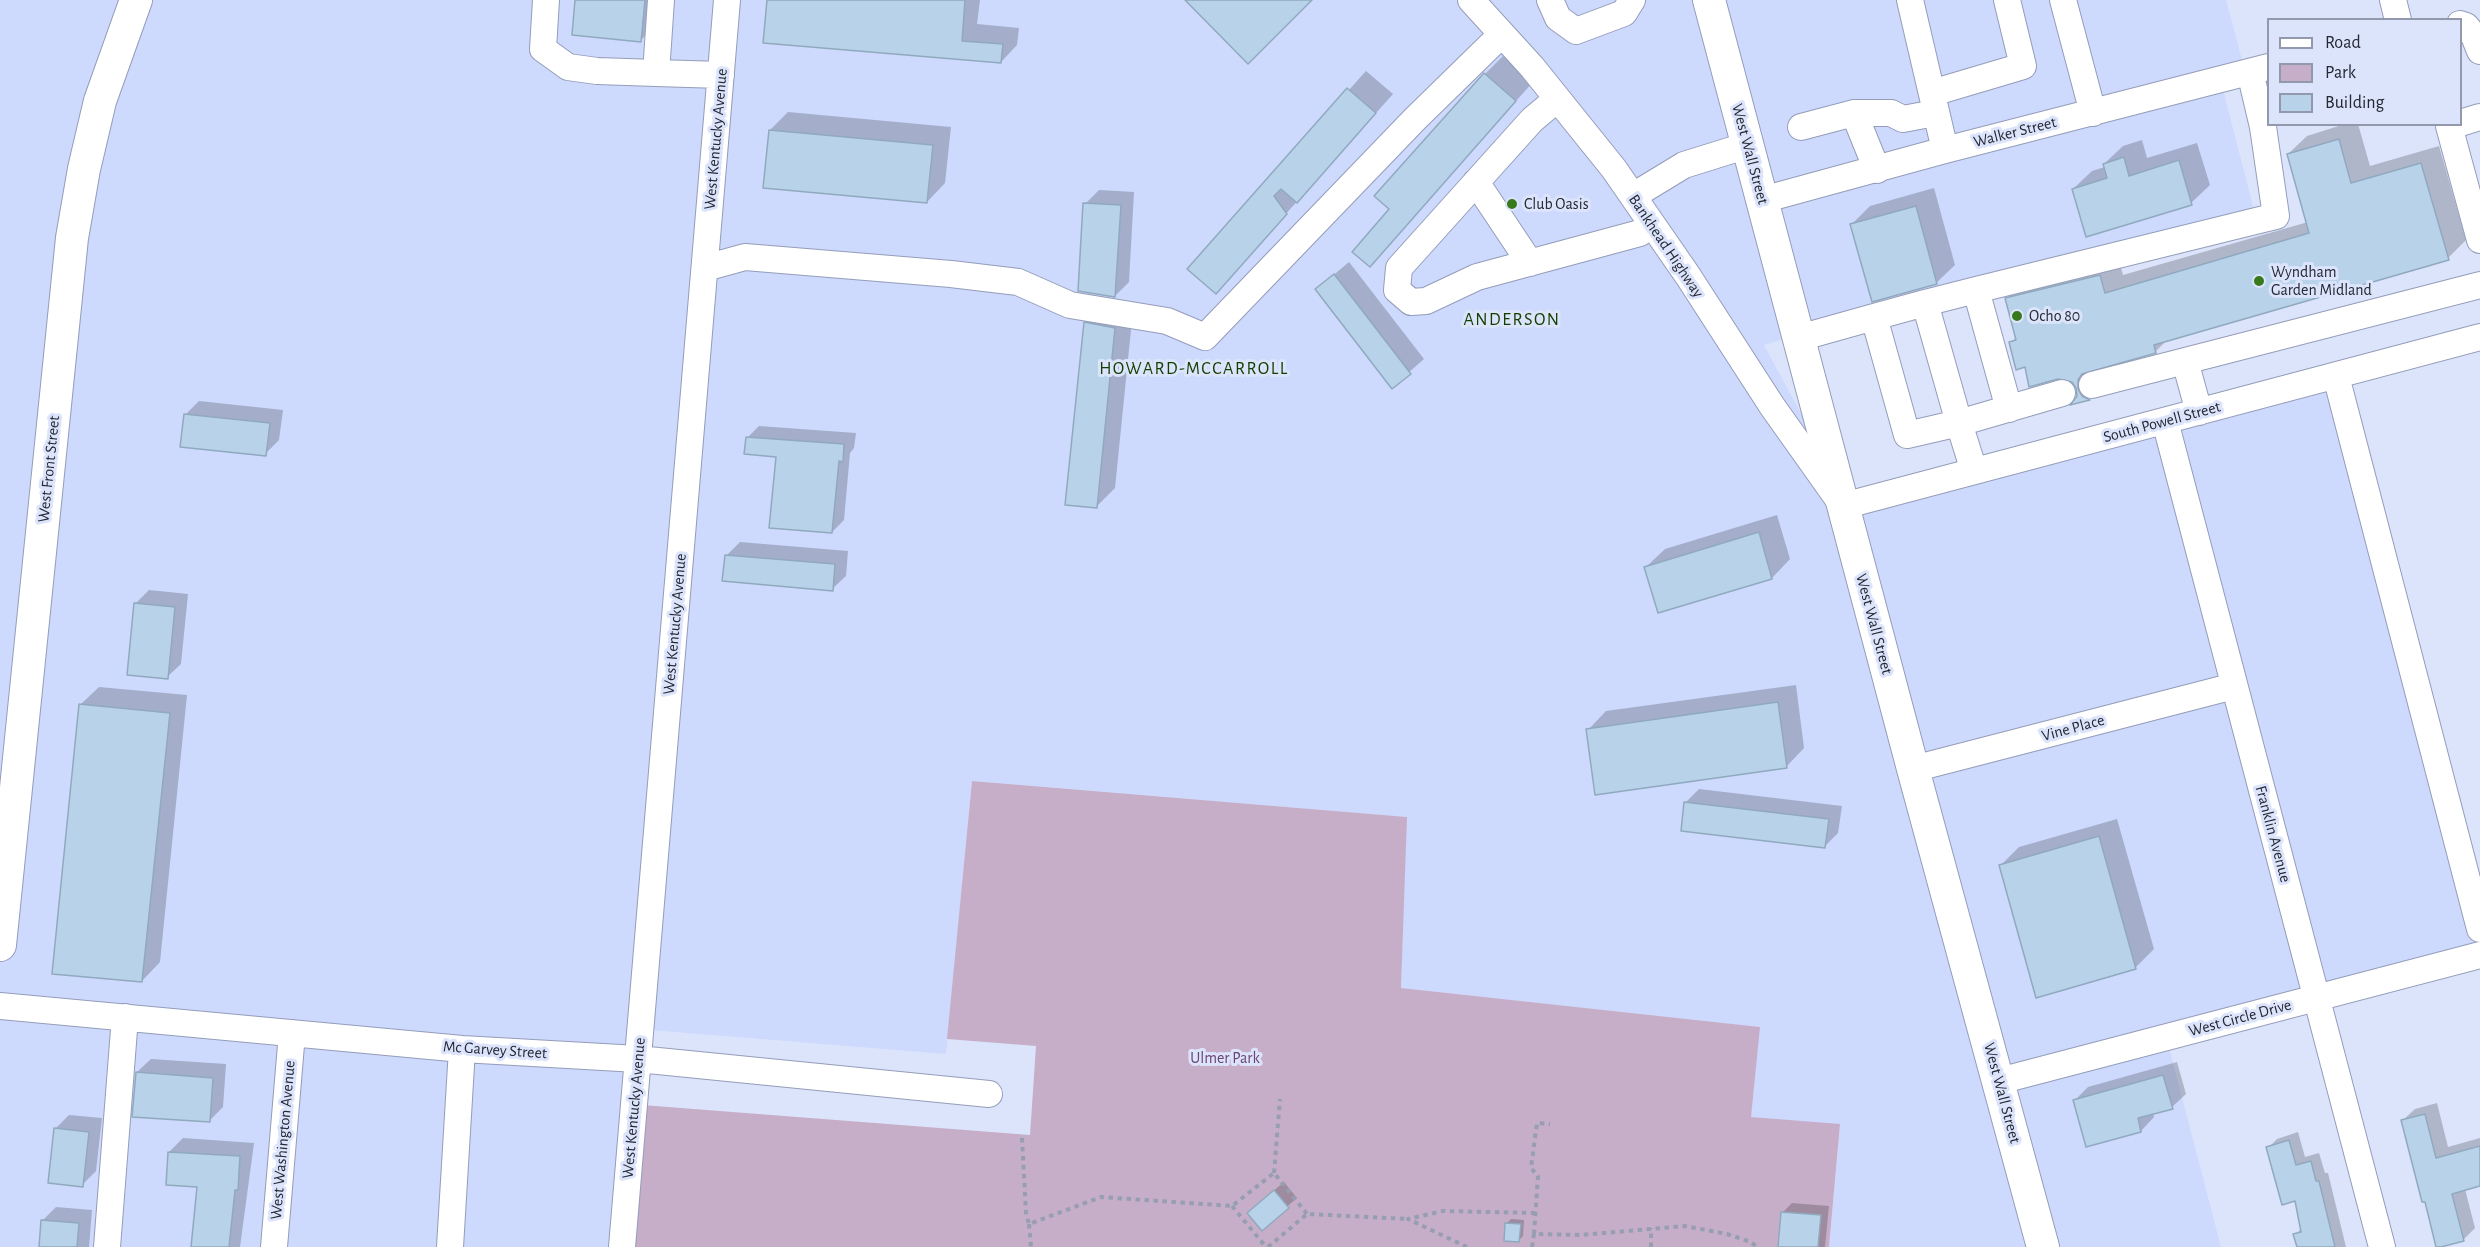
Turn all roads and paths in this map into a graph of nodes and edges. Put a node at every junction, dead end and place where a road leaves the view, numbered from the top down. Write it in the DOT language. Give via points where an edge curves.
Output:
graph roads {
  1 [pos="136,0"];
  2 [pos="546,0"];
  3 [pos="661,0"];
  4 [pos="727,0"];
  5 [pos="1470,0"];
  6 [pos="1550,0"];
  7 [pos="1632,0"];
  8 [pos="1709,0"];
  9 [pos="1910,0"];
  10 [pos="2007,0"];
  11 [pos="2063,0"];
  12 [pos="2393,0"];
  13 [pos="2398,18"];
  14 [pos="2469,20"];
  15 [pos="1502,34"];
  16 [pos="2480,51"];
  17 [pos="2259,69"];
  18 [pos="656,73"];
  19 [pos="721,75"];
  20 [pos="1557,99"];
  21 [pos="1933,103"];
  22 [pos="1854,113"];
  23 [pos="2093,113"];
  24 [pos="2480,117"];
  25 [pos="2462,122"];
  26 [pos="1800,126"];
  27 [pos="2266,126"];
  28 [pos="2453,126"];
  29 [pos="1748,146"];
  30 [pos="1945,150"];
  31 [pos="1877,170"];
  32 [pos="1476,182"];
  33 [pos="1633,196"];
  34 [pos="1762,200"];
  35 [pos="1651,223"];
  36 [pos="2480,240"];
  37 [pos="1530,263"];
  38 [pos="705,268"];
  39 [pos="2480,285"];
  40 [pos="1976,290"];
  41 [pos="1924,303"];
  42 [pos="1874,317"];
  43 [pos="1799,338"];
  44 [pos="2480,338"];
  45 [pos="2185,361"];
  46 [pos="2336,376"];
  47 [pos="2092,385"];
  48 [pos="2061,393"];
  49 [pos="2009,409"];
  50 [pos="2199,412"];
  51 [pos="2165,421"];
  52 [pos="1959,423"];
  53 [pos="1974,471"];
  54 [pos="1843,506"];
  55 [pos="2234,686"];
  56 [pos="1913,769"];
  57 [pos="2480,928"];
  58 [pos="0,945"];
  59 [pos="2480,955"];
  60 [pos="2316,998"];
  61 [pos="0,1006"];
  62 [pos="125,1017"];
  63 [pos="292,1033"];
  64 [pos="462,1049"];
  65 [pos="638,1059"];
  66 [pos="1999,1081"];
  67 [pos="989,1094"];
  68 [pos="1280,1099"];
  69 [pos="1550,1124"];
  70 [pos="1022,1138"];
  71 [pos="1274,1173"];
  72 [pos="1232,1206"];
  73 [pos="1535,1213"];
  74 [pos="1307,1214"];
  75 [pos="1408,1219"];
  76 [pos="1029,1224"];
  77 [pos="1652,1228"];
  78 [pos="1533,1234"];
  79 [pos="107,1247"];
  80 [pos="274,1247"];
  81 [pos="450,1247"];
  82 [pos="622,1247"];
  83 [pos="1031,1247"];
  84 [pos="1267,1247"];
  85 [pos="1467,1247"];
  86 [pos="1532,1247"];
  87 [pos="1651,1247"];
  88 [pos="1757,1247"];
  89 [pos="2043,1247"];
  90 [pos="2382,1247"];
  1 -- 58 [label="main road, West Front Street" via="97,112 72,238"];
  2 -- 18 [label="street" via="543,49 568,67"];
  3 -- 18 [label="street"];
  4 -- 19 [label="street, West Kentucky Avenue"];
  5 -- 15 [label="street, Bankhead Highway"];
  6 -- 7 [label="street" via="1558,18 1576,31 1624,13"];
  8 -- 29 [label="main road, West Wall Street"];
  9 -- 21 [label="street"];
  10 -- 21 [label="street" via="2023,66"];
  11 -- 23 [label="street"];
  12 -- 13 [label="street"];
  14 -- 16 [label="street"];
  15 -- 20 [label="street, Bankhead Highway"];
  15 -- 38 [label="street" via="1205,337 1167,321 1070,305 1018,282 745,256"];
  17 -- 23 [label="street, Walker Street"];
  17 -- 27 [label="street"];
  18 -- 19 [label="street"];
  19 -- 38 [label="street, West Kentucky Avenue"];
  20 -- 32 [label="street" via="1532,120"];
  20 -- 33 [label="street, Bankhead Highway"];
  21 -- 22 [label="street" via="1903,119 1891,113"];
  21 -- 30 [label="street"];
  22 -- 26 [label="street"];
  22 -- 31 [label="street"];
  23 -- 30 [label="street, Walker Street"];
  24 -- 25 [label="street"];
  27 -- 40 [label="street" via="2276,216"];
  28 -- 36 [label="street"];
  29 -- 33 [label="street" via="1684,165"];
  29 -- 34 [label="main road, West Wall Street"];
  30 -- 31 [label="street, Walker Street"];
  31 -- 34 [label="street, Walker Street"];
  32 -- 37 [label="street"];
  32 -- 37 [label="street" via="1399,268 1397,290 1411,302 1426,301 1477,277"];
  33 -- 35 [label="street, Bankhead Highway"];
  34 -- 43 [label="main road, West Wall Street"];
  35 -- 37 [label="street" via="1640,233"];
  35 -- 54 [label="street, Bankhead Highway"];
  38 -- 65 [label="street, West Kentucky Avenue"];
  39 -- 45 [label="street"];
  40 -- 41 [label="street"];
  40 -- 49 [label="street"];
  41 -- 42 [label="street"];
  41 -- 52 [label="street"];
  42 -- 43 [label="street"];
  42 -- 52 [label="street" via="1907,435"];
  43 -- 54 [label="main road, West Wall Street"];
  44 -- 46 [label="street, South Powell Street"];
  45 -- 47 [label="street"];
  45 -- 50 [label="street"];
  46 -- 50 [label="street, South Powell Street"];
  46 -- 57 [label="street"];
  48 -- 49 [label="street"];
  49 -- 52 [label="street"];
  50 -- 51 [label="street, South Powell Street"];
  51 -- 53 [label="street, South Powell Street"];
  51 -- 55 [label="street, Franklin Avenue"];
  52 -- 53 [label="street"];
  53 -- 54 [label="street, South Powell Street"];
  54 -- 56 [label="main road, West Wall Street"];
  55 -- 56 [label="street, Vine Place"];
  55 -- 60 [label="street, Franklin Avenue"];
  56 -- 66 [label="main road, West Wall Street"];
  59 -- 60 [label="street, West Circle Drive"];
  60 -- 66 [label="street, West Circle Drive"];
  60 -- 90 [label="street, Franklin Avenue"];
  61 -- 62 [label="street, Mc Garvey Street"];
  62 -- 63 [label="street, Mc Garvey Street"];
  62 -- 79 [label="street"];
  63 -- 64 [label="street, Mc Garvey Street"];
  63 -- 80 [label="street, West Washington Avenue"];
  64 -- 65 [label="street, Mc Garvey Street"];
  64 -- 81 [label="street"];
  65 -- 67 [label="street, Mc Garvey Street"];
  65 -- 82 [label="street, West Kentucky Avenue"];
  66 -- 89 [label="main road, West Wall Street"];
  68 -- 71 [label="path"];
  69 -- 73 [label="path" via="1536,1122 1531,1168 1538,1176"];
  70 -- 76 [label="path"];
  71 -- 72 [label="path"];
  71 -- 74 [label="path"];
  72 -- 76 [label="path" via="1101,1197"];
  72 -- 84 [label="path"];
  73 -- 75 [label="path" via="1443,1211"];
  73 -- 78 [label="path"];
  74 -- 75 [label="path"];
  74 -- 84 [label="path"];
  75 -- 85 [label="path"];
  76 -- 83 [label="path"];
  77 -- 78 [label="path" via="1581,1235"];
  77 -- 87 [label="path"];
  77 -- 88 [label="path" via="1699,1227"];
  78 -- 86 [label="path"];
}
